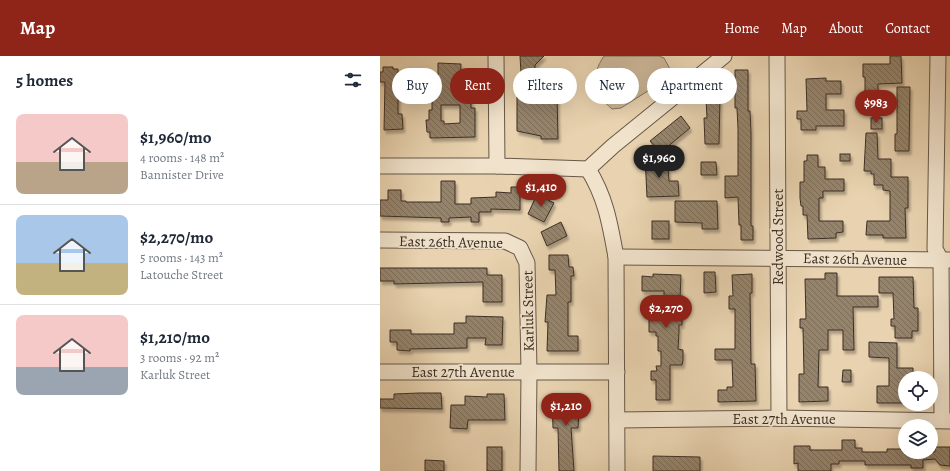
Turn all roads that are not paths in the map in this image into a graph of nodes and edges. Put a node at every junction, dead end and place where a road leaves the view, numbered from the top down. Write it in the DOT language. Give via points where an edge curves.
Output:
graph roads {
  1 [pos="496,56"];
  2 [pos="724,56"];
  3 [pos="777,56"];
  4 [pos="938,56"];
  5 [pos="380,166"];
  6 [pos="497,166"];
  7 [pos="588,169"];
  8 [pos="380,240"];
  9 [pos="520,248"];
  10 [pos="616,257"];
  11 [pos="778,259"];
  12 [pos="946,260"];
  13 [pos="380,372"];
  14 [pos="529,372"];
  15 [pos="617,372"];
  16 [pos="779,418"];
  17 [pos="617,420"];
  18 [pos="946,420"];
  19 [pos="528,471"];
  20 [pos="617,471"];
  1 -- 6 [label="street"];
  2 -- 7 [label="street"];
  3 -- 11 [label="street, Redwood Street"];
  4 -- 12 [label="street" via="935,249"];
  5 -- 6 [label="street"];
  6 -- 7 [label="street"];
  7 -- 10 [label="street" via="600,189 611,226"];
  8 -- 9 [label="street, East 26th Avenue" via="505,241"];
  9 -- 14 [label="street, Karluk Street" via="527,263"];
  10 -- 11 [label="street, East 26th Avenue"];
  10 -- 15 [label="street"];
  11 -- 12 [label="street, East 26th Avenue"];
  11 -- 16 [label="street, Redwood Street"];
  12 -- 18 [label="street"];
  13 -- 14 [label="street, East 27th Avenue"];
  14 -- 15 [label="street, East 27th Avenue"];
  14 -- 19 [label="street, Karluk Street"];
  15 -- 17 [label="street"];
  16 -- 17 [label="street, East 27th Avenue"];
  16 -- 18 [label="street, East 27th Avenue"];
  17 -- 20 [label="street"];
}
